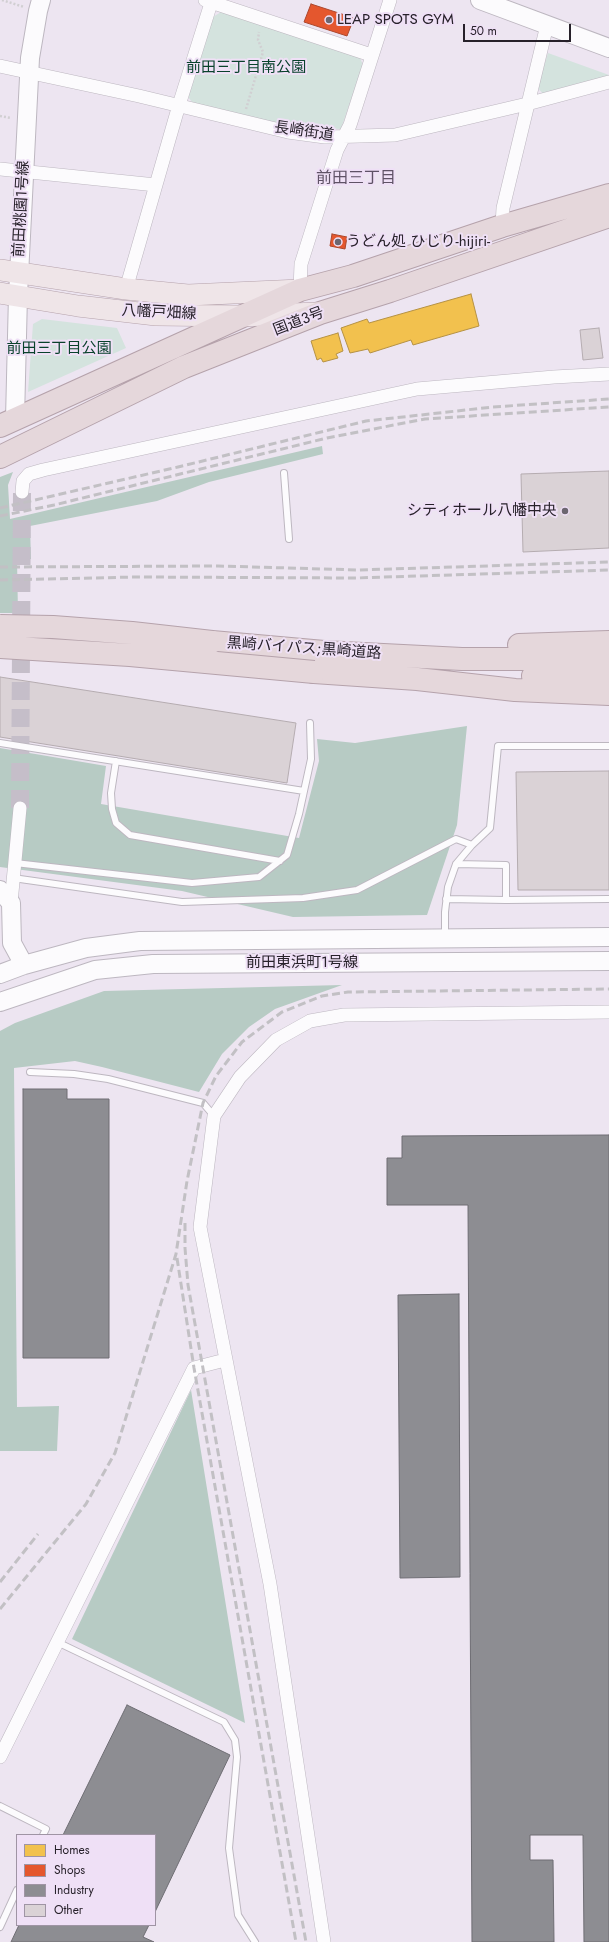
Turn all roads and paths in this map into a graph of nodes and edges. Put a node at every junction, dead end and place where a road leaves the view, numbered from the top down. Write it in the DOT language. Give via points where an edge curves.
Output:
graph roads {
  1 [pos="2,0"];
  2 [pos="390,0"];
  3 [pos="480,0"];
  4 [pos="209,1"];
  5 [pos="40,5"];
  6 [pos="261,19"];
  7 [pos="547,25"];
  8 [pos="609,48"];
  9 [pos="371,55"];
  10 [pos="0,66"];
  11 [pos="29,72"];
  12 [pos="609,82"];
  13 [pos="527,104"];
  14 [pos="179,106"];
  15 [pos="242,121"];
  16 [pos="344,137"];
  17 [pos="0,169"];
  18 [pos="23,172"];
  19 [pos="156,185"];
  20 [pos="609,195"];
  21 [pos="609,216"];
  22 [pos="502,226"];
  23 [pos="10,272"];
  24 [pos="126,289"];
  25 [pos="300,290"];
  26 [pos="9,294"];
  27 [pos="320,312"];
  28 [pos="241,316"];
  29 [pos="609,374"];
  30 [pos="7,423"];
  31 [pos="0,457"];
  32 [pos="284,473"];
  33 [pos="22,492"];
  34 [pos="289,539"];
  35 [pos="0,626"];
  36 [pos="609,642"];
  37 [pos="0,647"];
  38 [pos="324,652"];
  39 [pos="609,659"];
  40 [pos="314,672"];
  41 [pos="609,676"];
  42 [pos="609,694"];
  43 [pos="310,724"];
  44 [pos="0,743"];
  45 [pos="609,746"];
  46 [pos="116,761"];
  47 [pos="304,791"];
  48 [pos="20,808"];
  49 [pos="472,845"];
  50 [pos="280,861"];
  51 [pos="15,863"];
  52 [pos="456,864"];
  53 [pos="8,890"];
  54 [pos="446,899"];
  55 [pos="609,899"];
  56 [pos="506,900"];
  57 [pos="609,937"];
  58 [pos="445,938"];
  59 [pos="609,961"];
  60 [pos="24,965"];
  61 [pos="0,974"];
  62 [pos="0,1002"];
  63 [pos="609,1012"];
  64 [pos="30,1072"];
  65 [pos="214,1116"];
  66 [pos="225,1360"];
  67 [pos="58,1642"];
  68 [pos="0,1757"];
  69 [pos="0,1806"];
  70 [pos="44,1834"];
  71 [pos="16,1892"];
  72 [pos="0,1927"];
  73 [pos="255,1942"];
  74 [pos="324,1942"];
  1 -- 5 [label="path"];
  2 -- 9 [label="street"];
  3 -- 7 [label="street"];
  4 -- 6 [label="street"];
  4 -- 14 [label="street"];
  5 -- 11 [label="street, 前田桃園1号線"];
  6 -- 9 [label="street"];
  6 -- 15 [label="path" via="258,40 263,52"];
  7 -- 8 [label="street"];
  7 -- 13 [label="street"];
  9 -- 16 [label="street"];
  10 -- 11 [label="street, 長崎街道"];
  11 -- 14 [label="street, 長崎街道"];
  11 -- 18 [label="street, 前田桃園1号線"];
  12 -- 13 [label="street, 長崎街道"];
  13 -- 16 [label="street, 長崎街道" via="395,135"];
  13 -- 22 [label="street" via="503,208"];
  14 -- 15 [label="street, 長崎街道"];
  14 -- 19 [label="street"];
  15 -- 16 [label="street, 長崎街道" via="288,132"];
  16 -- 25 [label="street" via="337,150 302,264"];
  17 -- 18 [label="street"];
  18 -- 19 [label="street"];
  18 -- 23 [label="street, 前田桃園1号線"];
  19 -- 24 [label="street"];
  20 -- 22 [label="highway, 国道3号"];
  21 -- 27 [label="highway, 国道3号" via="390,291"];
  22 -- 25 [label="highway, 国道3号" via="353,276"];
  23 -- 24 [label="main road, 八幡戸畑線"];
  23 -- 26 [label="street, 前田桃園1号線"];
  24 -- 25 [label="main road, 八幡戸畑線" via="188,295"];
  25 -- 28 [label="highway, 国道3号"];
  26 -- 28 [label="main road, 八幡戸畑線" via="78,306 156,315"];
  26 -- 30 [label="street, 前田桃園1号線"];
  27 -- 28 [label="main road, 八幡戸畑線"];
  27 -- 31 [label="highway, 国道3号" via="184,367"];
  28 -- 30 [label="highway, 国道3号"];
  29 -- 33 [label="street" via="475,383 409,391 44,470 29,474 24,481"];
  32 -- 34 [label="lane"];
  35 -- 38 [label="highway, 黒崎バイパス;黒崎道路, bridge" via="132,633"];
  36 -- 38 [label="highway"];
  37 -- 40 [label="highway, 黒崎バイパス;黒崎道路, bridge" via="130,655"];
  38 -- 39 [label="highway, 黒崎バイパス;黒崎道路" via="462,659"];
  40 -- 41 [label="highway, 黒崎バイパス;黒崎道路"];
  40 -- 42 [label="highway" via="417,678 515,690"];
  43 -- 47 [label="lane" via="312,759"];
  44 -- 46 [label="lane"];
  45 -- 49 [label="lane" via="498,746 490,828"];
  46 -- 47 [label="lane"];
  46 -- 50 [label="lane" via="111,794 112,809 116,823 130,835"];
  47 -- 50 [label="lane" via="287,855"];
  48 -- 51 [label="street"];
  49 -- 52 [label="lane"];
  49 -- 53 [label="lane" via="456,839 357,890 303,898 182,902"];
  50 -- 51 [label="lane" via="259,878 192,883"];
  51 -- 53 [label="street"];
  52 -- 54 [label="lane"];
  52 -- 56 [label="lane" via="506,866"];
  53 -- 60 [label="street" via="12,943"];
  54 -- 56 [label="lane"];
  54 -- 58 [label="lane"];
  55 -- 56 [label="lane"];
  57 -- 58 [label="street, 前田東浜町1号線"];
  58 -- 60 [label="street, 前田東浜町1号線" via="140,941 86,948"];
  59 -- 62 [label="street, 前田東浜町1号線" via="153,964 95,970"];
  60 -- 61 [label="street, 前田東浜町1号線"];
  63 -- 65 [label="street" via="344,1015 310,1022 276,1040 240,1077"];
  64 -- 65 [label="lane" via="108,1079 203,1103"];
  65 -- 66 [label="street" via="200,1227"];
  66 -- 67 [label="street" via="194,1368"];
  66 -- 74 [label="street" via="270,1584"];
  67 -- 68 [label="street"];
  67 -- 73 [label="lane" via="224,1722 235,1740 237,1757 228,1848 238,1915"];
  69 -- 70 [label="lane" via="46,1829"];
  71 -- 72 [label="lane"];
}
